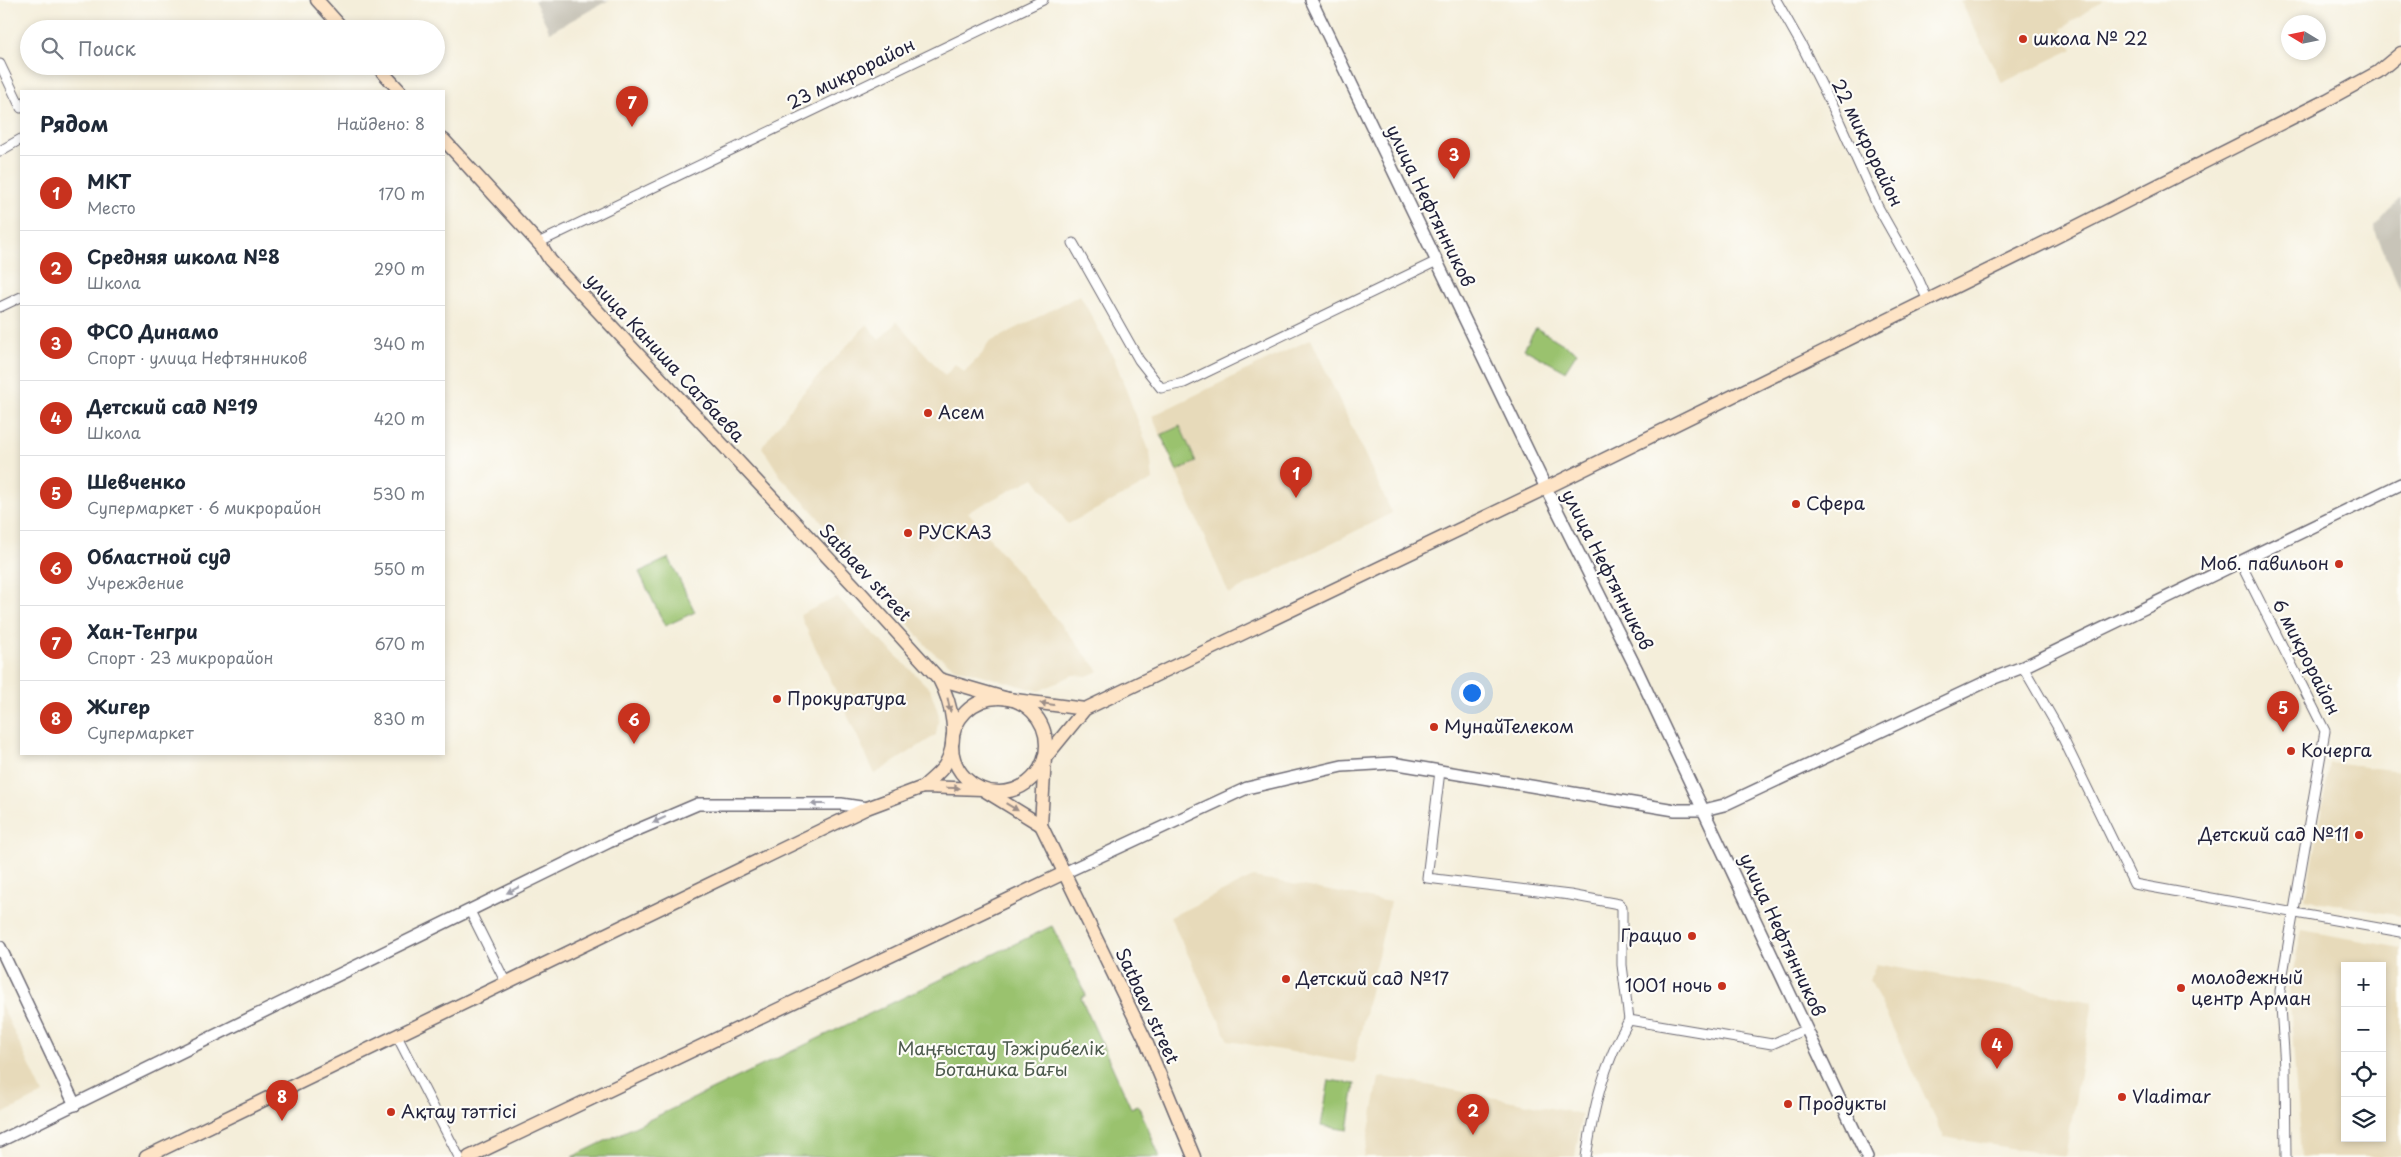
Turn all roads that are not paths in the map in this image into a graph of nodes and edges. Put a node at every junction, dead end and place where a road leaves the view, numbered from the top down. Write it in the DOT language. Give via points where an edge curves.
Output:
graph roads {
  1 [pos="317,0"];
  2 [pos="1043,0"];
  3 [pos="1312,0"];
  4 [pos="1776,0"];
  5 [pos="335,20"];
  6 [pos="2401,53"];
  7 [pos="0,64"];
  8 [pos="385,75"];
  9 [pos="399,90"];
  10 [pos="20,106"];
  11 [pos="20,140"];
  12 [pos="445,141"];
  13 [pos="0,151"];
  14 [pos="1073,244"];
  15 [pos="540,245"];
  16 [pos="1437,261"];
  17 [pos="20,297"];
  18 [pos="1928,301"];
  19 [pos="0,307"];
  20 [pos="2401,484"];
  21 [pos="1546,488"];
  22 [pos="765,490"];
  23 [pos="2240,562"];
  24 [pos="2024,667"];
  25 [pos="939,679"];
  26 [pos="1008,699"];
  27 [pos="1085,709"];
  28 [pos="954,732"];
  29 [pos="1045,758"];
  30 [pos="1440,771"];
  31 [pos="923,787"];
  32 [pos="982,789"];
  33 [pos="867,808"];
  34 [pos="1704,810"];
  35 [pos="1041,825"];
  36 [pos="1064,873"];
  37 [pos="470,911"];
  38 [pos="2294,912"];
  39 [pos="2401,932"];
  40 [pos="0,947"];
  41 [pos="506,983"];
  42 [pos="1629,1020"];
  43 [pos="1806,1029"];
  44 [pos="397,1036"];
  45 [pos="76,1105"];
  46 [pos="0,1141"];
  47 [pos="146,1157"];
  48 [pos="459,1157"];
  49 [pos="469,1157"];
  50 [pos="1194,1157"];
  51 [pos="1586,1157"];
  52 [pos="1867,1157"];
  53 [pos="2286,1157"];
  1 -- 5 [label="main road"];
  2 -- 15 [label="street, 23 микрорайон" via="673,177"];
  3 -- 16 [label="street, улица Нефтянников"];
  4 -- 18 [label="street, 22 микрорайон"];
  6 -- 18 [label="main road" via="2378,72 2327,100"];
  7 -- 10 [label="street"];
  8 -- 9 [label="main road"];
  11 -- 13 [label="street"];
  12 -- 15 [label="main road"];
  14 -- 16 [label="street" via="1138,360 1161,388 1184,383"];
  15 -- 22 [label="main road, улица Каниша Сатбаева"];
  16 -- 21 [label="street, улица Нефтянников"];
  17 -- 19 [label="street"];
  18 -- 21 [label="main road"];
  20 -- 23 [label="street"];
  21 -- 27 [label="main road"];
  21 -- 34 [label="street, улица Нефтянников"];
  22 -- 25 [label="main road, Satbaev street"];
  23 -- 24 [label="street"];
  23 -- 38 [label="street, 6 микрорайон" via="2325,731"];
  24 -- 34 [label="street" via="1994,678 1724,805"];
  24 -- 38 [label="street" via="2057,726 2134,884"];
  25 -- 26 [label="main road"];
  25 -- 28 [label="main road, Satbaev street, one-way" via="946,693"];
  27 -- 26 [label="main road, one-way"];
  26 -- 28 [label="main road" via="994,699 975,706 960,720"];
  26 -- 29 [label="main road" via="1022,704 1043,727"];
  27 -- 29 [label="main road"];
  28 -- 31 [label="main road" via="945,764"];
  28 -- 32 [label="main road" via="955,760 970,782"];
  29 -- 32 [label="main road" via="1027,783 1006,791"];
  29 -- 35 [label="main road"];
  30 -- 34 [label="street" via="1675,810"];
  30 -- 36 [label="street" via="1392,763 1342,766 1247,788"];
  30 -- 42 [label="street" via="1427,878 1619,904 1622,907 1622,965"];
  31 -- 32 [label="main road, one-way"];
  31 -- 33 [label="main road"];
  32 -- 35 [label="main road, one-way"];
  33 -- 37 [label="street, one-way" via="841,804 698,804 609,842"];
  33 -- 41 [label="main road"];
  34 -- 43 [label="street, улица Нефтянников"];
  35 -- 36 [label="main road"];
  36 -- 49 [label="main road"];
  36 -- 50 [label="main road, Satbaev street" via="1145,1039"];
  37 -- 41 [label="street"];
  37 -- 45 [label="street"];
  38 -- 39 [label="street"];
  38 -- 53 [label="street, 6 микрорайон" via="2280,991"];
  40 -- 45 [label="street"];
  41 -- 44 [label="main road"];
  42 -- 43 [label="street" via="1772,1044"];
  42 -- 51 [label="street" via="1613,1047 1596,1099"];
  43 -- 52 [label="street, улица Нефтянников"];
  44 -- 47 [label="main road"];
  44 -- 48 [label="street"];
  45 -- 46 [label="street"];
}
